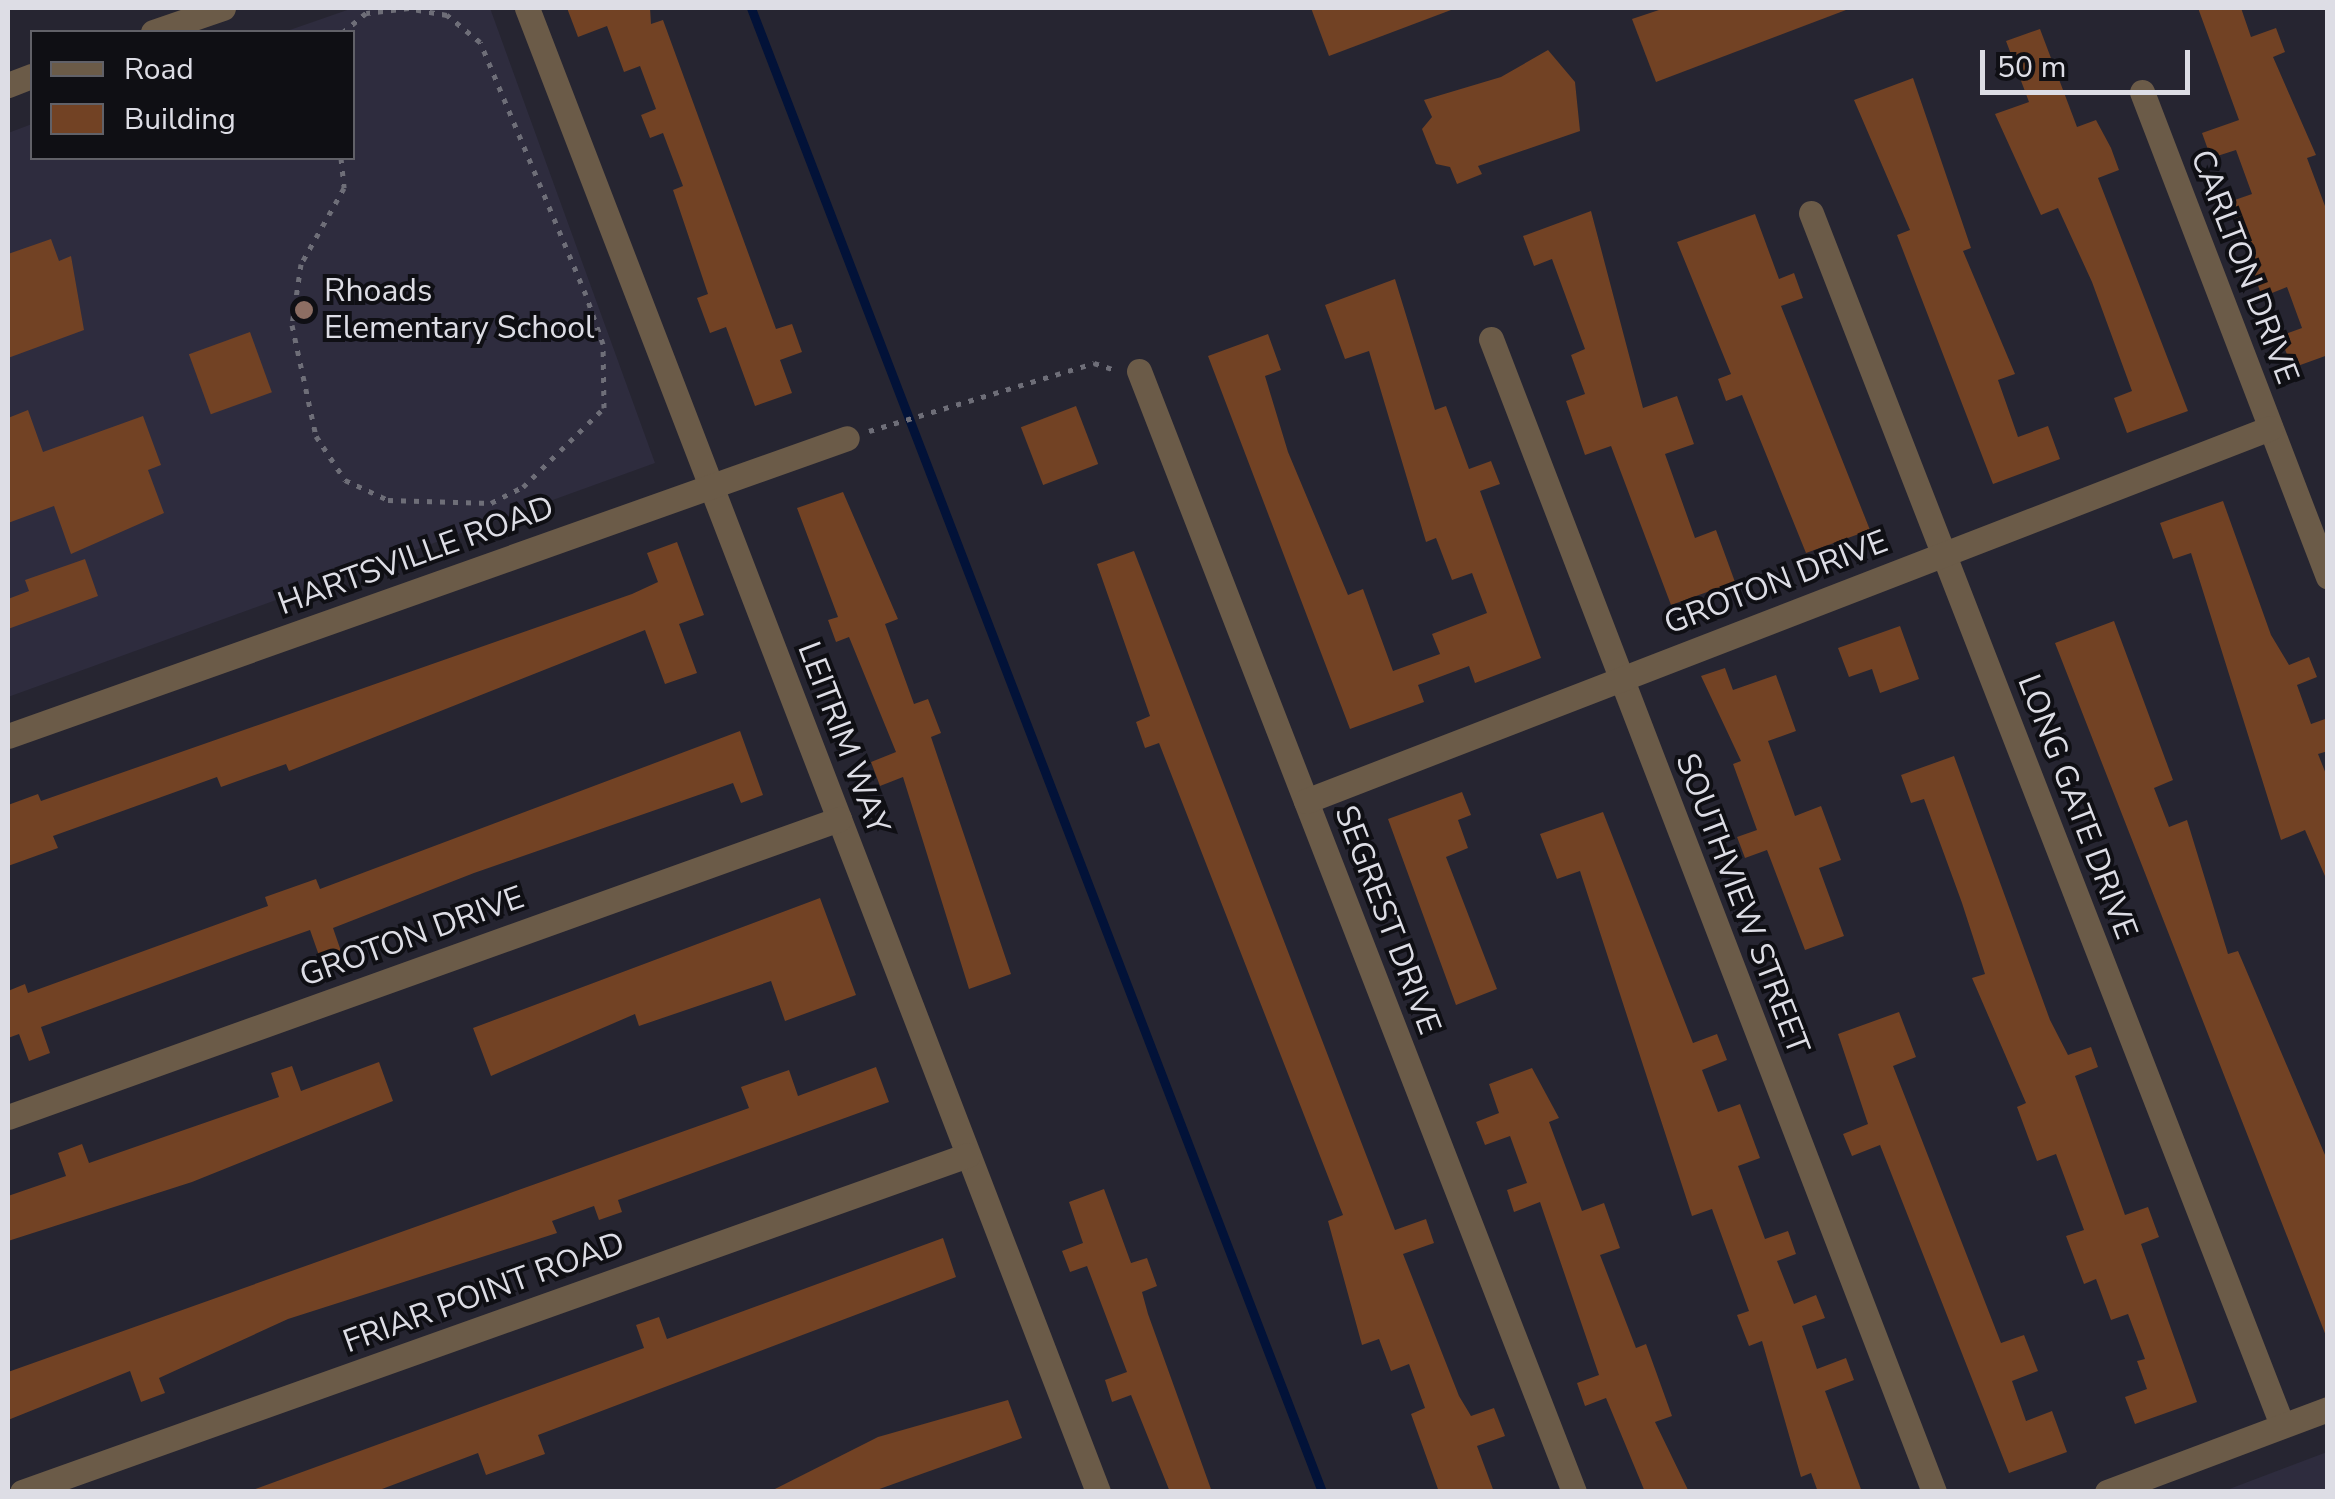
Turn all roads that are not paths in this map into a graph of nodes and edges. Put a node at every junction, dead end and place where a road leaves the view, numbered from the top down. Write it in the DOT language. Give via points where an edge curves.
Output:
graph roads {
  1 [pos="224,8"];
  2 [pos="528,8"];
  3 [pos="159,30"];
  4 [pos="2142,92"];
  5 [pos="1811,213"];
  6 [pos="1491,339"];
  7 [pos="1139,372"];
  8 [pos="2270,428"];
  9 [pos="847,438"];
  10 [pos="711,485"];
  11 [pos="1944,554"];
  12 [pos="2328,578"];
  13 [pos="1619,678"];
  14 [pos="8,736"];
  15 [pos="1306,801"];
  16 [pos="839,818"];
  17 [pos="8,1117"];
  18 [pos="968,1155"];
  19 [pos="2328,1408"];
  20 [pos="2282,1425"];
  21 [pos="1092,1490"];
  22 [pos="22,1492"];
  23 [pos="1574,1492"];
  24 [pos="1934,1492"];
  25 [pos="2107,1492"];
  1 -- 3 [label="street"];
  2 -- 10 [label="street, LEITRIM WAY"];
  4 -- 8 [label="street, CARLTON DRIVE"];
  5 -- 11 [label="street, LONG GATE DRIVE"];
  6 -- 13 [label="street, SOUTHVIEW STREET"];
  7 -- 15 [label="street, SEGREST DRIVE"];
  8 -- 11 [label="street, GROTON DRIVE"];
  8 -- 12 [label="street, CARLTON DRIVE"];
  9 -- 10 [label="street, HARTSVILLE ROAD"];
  10 -- 14 [label="street, HARTSVILLE ROAD"];
  10 -- 16 [label="street, LEITRIM WAY"];
  11 -- 13 [label="street, GROTON DRIVE"];
  11 -- 20 [label="street, LONG GATE DRIVE"];
  13 -- 15 [label="street, GROTON DRIVE"];
  13 -- 24 [label="street, SOUTHVIEW STREET"];
  15 -- 23 [label="street, SEGREST DRIVE"];
  16 -- 17 [label="street, GROTON DRIVE"];
  16 -- 18 [label="street, LEITRIM WAY"];
  18 -- 21 [label="street, LEITRIM WAY"];
  18 -- 22 [label="street, FRIAR POINT ROAD"];
  19 -- 20 [label="street"];
  20 -- 25 [label="street"];
}
